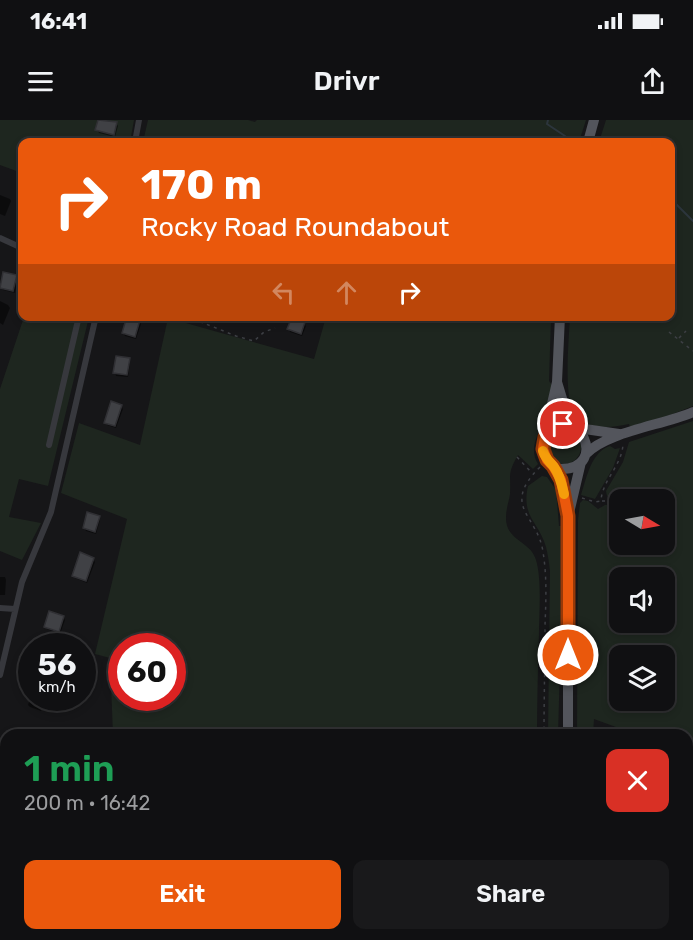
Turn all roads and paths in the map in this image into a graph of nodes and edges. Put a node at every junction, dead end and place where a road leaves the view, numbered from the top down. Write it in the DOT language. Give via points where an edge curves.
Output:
graph roads {
  1 [pos="140,120"];
  2 [pos="594,120"];
  3 [pos="136,138"];
  4 [pos="589,138"];
  5 [pos="0,238"];
  6 [pos="18,246"];
  7 [pos="78,321"];
  8 [pos="95,321"];
  9 [pos="198,321"];
  10 [pos="560,321"];
  11 [pos="275,328"];
  12 [pos="686,331"];
  13 [pos="669,332"];
  14 [pos="679,338"];
  15 [pos="693,351"];
  16 [pos="557,382"];
  17 [pos="693,412"];
  18 [pos="574,427"];
  19 [pos="622,434"];
  20 [pos="545,437"];
  21 [pos="49,445"];
  22 [pos="517,457"];
  23 [pos="583,459"];
  24 [pos="550,463"];
  25 [pos="533,474"];
  26 [pos="579,497"];
  27 [pos="602,501"];
  28 [pos="609,501"];
  29 [pos="568,516"];
  30 [pos="0,608"];
  31 [pos="15,609"];
  32 [pos="0,675"];
  33 [pos="544,729"];
  34 [pos="568,729"];
  1 -- 3 [label="street"];
  2 -- 4 [label="main road"];
  5 -- 6 [label="street"];
  7 -- 21 [label="street"];
  8 -- 31 [label="street" via="51,512"];
  9 -- 11 [label="path" via="254,341"];
  10 -- 16 [label="main road"];
  12 -- 14 [label="path"];
  13 -- 14 [label="path"];
  14 -- 15 [label="path"];
  16 -- 18 [label="main road"];
  16 -- 20 [label="main road"];
  17 -- 19 [label="main road"];
  18 -- 19 [label="main road"];
  18 -- 20 [label="main road" via="556,426"];
  18 -- 23 [label="main road" via="586,441"];
  19 -- 23 [label="main road" via="594,446"];
  19 -- 27 [label="path" via="620,461 602,492"];
  20 -- 24 [label="main road" via="543,449"];
  22 -- 25 [label="path"];
  23 -- 24 [label="main road" via="568,469"];
  23 -- 29 [label="main road"];
  24 -- 25 [label="path"];
  24 -- 29 [label="main road" via="561,480"];
  25 -- 33 [label="path" via="522,497 523,511 543,549 546,576"];
  26 -- 27 [label="path"];
  27 -- 28 [label="path"];
  29 -- 34 [label="main road"];
  30 -- 31 [label="street"];
  31 -- 32 [label="street"];
}
